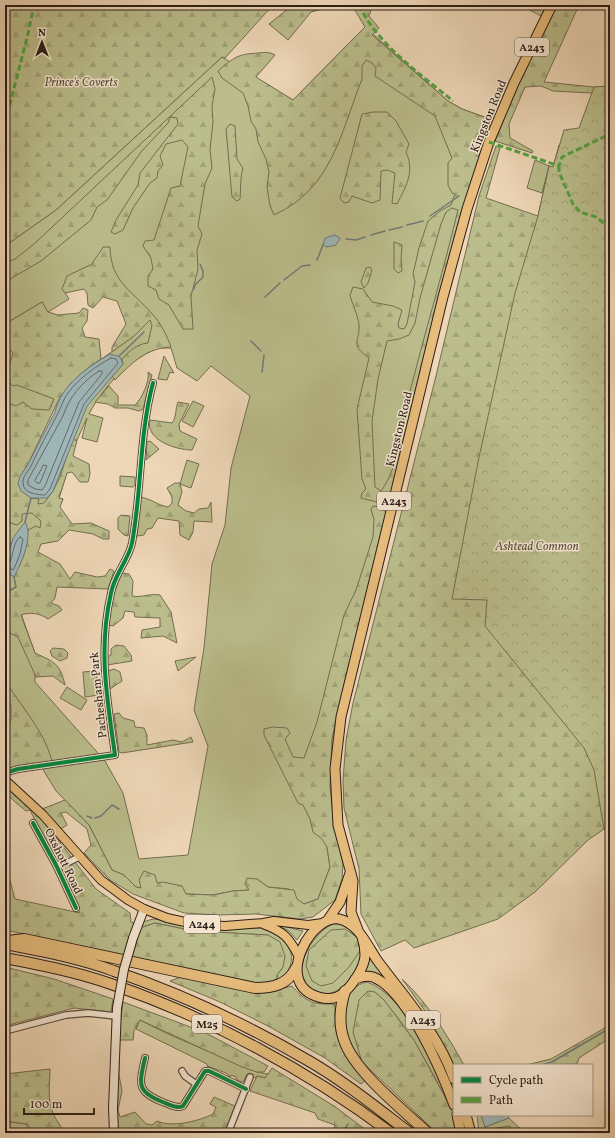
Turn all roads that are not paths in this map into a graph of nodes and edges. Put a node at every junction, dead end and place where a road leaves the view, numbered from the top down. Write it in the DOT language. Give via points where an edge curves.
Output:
graph roads {
  1 [pos="552,5"];
  2 [pos="153,384"];
  3 [pos="5,773"];
  4 [pos="5,780"];
  5 [pos="33,823"];
  6 [pos="79,857"];
  7 [pos="56,865"];
  8 [pos="350,873"];
  9 [pos="354,892"];
  10 [pos="76,908"];
  11 [pos="144,909"];
  12 [pos="325,922"];
  13 [pos="262,924"];
  14 [pos="360,934"];
  15 [pos="5,943"];
  16 [pos="299,957"];
  17 [pos="5,958"];
  18 [pos="383,966"];
  19 [pos="296,968"];
  20 [pos="355,979"];
  21 [pos="345,991"];
  22 [pos="116,1012"];
  23 [pos="5,1031"];
  24 [pos="145,1058"];
  25 [pos="182,1071"];
  26 [pos="250,1077"];
  27 [pos="453,1077"];
  28 [pos="196,1084"];
  29 [pos="246,1088"];
  30 [pos="453,1103"];
  31 [pos="457,1116"];
  32 [pos="466,1116"];
  33 [pos="114,1133"];
  34 [pos="228,1133"];
  35 [pos="391,1133"];
  36 [pos="410,1133"];
  37 [pos="428,1133"];
  38 [pos="461,1133"];
  39 [pos="471,1133"];
  1 -- 8 [label="highway, Kingston Road / A243" via="488,142 467,209 341,717 335,768 336,794 338,825"];
  2 -- 3 [label="street, Pachesham Park" via="146,419 132,544 111,591 104,636 103,668 115,755"];
  4 -- 6 [label="main road, Oxshott Road / A244" via="44,815"];
  5 -- 7 [label="street, Oxshott Road"];
  6 -- 7 [label="street, Oxshott Road"];
  6 -- 11 [label="main road, Oxshott Road / A244" via="113,890"];
  7 -- 10 [label="street, Oxshott Road"];
  8 -- 9 [label="highway, Kingston Road / A243" via="354,881"];
  8 -- 12 [label="highway" via="340,902"];
  9 -- 14 [label="highway, Kingston Road / A243" via="352,912"];
  9 -- 18 [label="highway" via="359,922"];
  11 -- 13 [label="main road, Oxshott Road / A244" via="167,918 194,924"];
  11 -- 22 [label="main road, bridge" via="132,938"];
  12 -- 13 [label="main road, Oxshott Road / A244" via="308,925 274,921"];
  12 -- 14 [label="highway" via="338,919 346,921"];
  12 -- 16 [label="highway" via="307,940"];
  13 -- 16 [label="main road, Oxshott Road / A244" via="285,935"];
  14 -- 18 [label="highway, A243"];
  14 -- 20 [label="highway" via="365,956 363,966"];
  15 -- 19 [label="highway, M25" via="24,939 255,988 269,988 286,982"];
  15 -- 36 [label="highway, M25" via="113,970 160,987 237,1022 310,1061 364,1097"];
  16 -- 19 [label="highway"];
  17 -- 35 [label="highway, M25" via="60,969 110,984 232,1035 303,1074"];
  18 -- 27 [label="highway, A243" via="426,1025"];
  19 -- 21 [label="highway" via="302,988 310,994 331,999"];
  20 -- 21 [label="highway"];
  20 -- 30 [label="highway, A243" via="362,976 372,977 383,982 391,991 418,1026 433,1053"];
  21 -- 37 [label="highway" via="340,1026 344,1041 356,1061 384,1092"];
  22 -- 23 [label="street" via="76,1013"];
  22 -- 33 [label="main road"];
  24 -- 28 [label="street" via="141,1084 149,1096 180,1108"];
  25 -- 28 [label="street" via="186,1078"];
  26 -- 29 [label="street"];
  28 -- 29 [label="street" via="207,1070"];
  29 -- 34 [label="street"];
  31 -- 38 [label="highway"];
  32 -- 39 [label="highway"];
}
